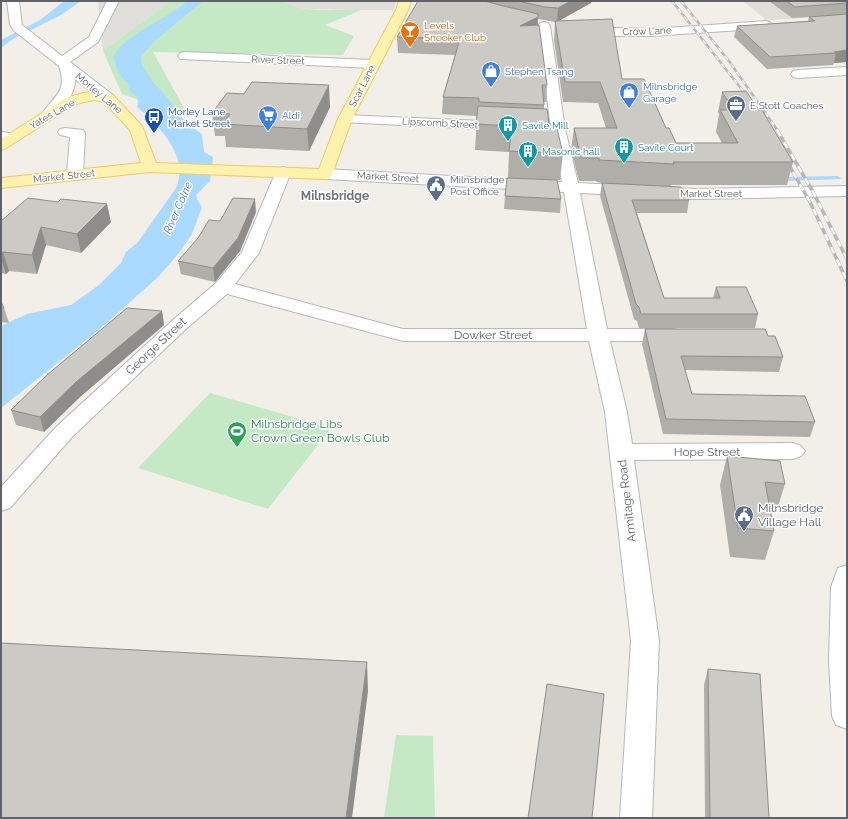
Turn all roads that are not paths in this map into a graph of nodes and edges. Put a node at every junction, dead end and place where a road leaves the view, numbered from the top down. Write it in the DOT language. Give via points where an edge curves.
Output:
graph roads {
  1 [pos="113,1"];
  2 [pos="405,1"];
  3 [pos="13,2"];
  4 [pos="1,4"];
  5 [pos="778,24"];
  6 [pos="558,28"];
  7 [pos="573,29"];
  8 [pos="184,56"];
  9 [pos="64,64"];
  10 [pos="372,64"];
  11 [pos="847,71"];
  12 [pos="798,74"];
  13 [pos="847,76"];
  14 [pos="847,82"];
  15 [pos="108,98"];
  16 [pos="48,115"];
  17 [pos="346,119"];
  18 [pos="519,127"];
  19 [pos="542,128"];
  20 [pos="558,129"];
  21 [pos="65,132"];
  22 [pos="7,136"];
  23 [pos="1,146"];
  24 [pos="154,167"];
  25 [pos="283,172"];
  26 [pos="75,174"];
  27 [pos="325,174"];
  28 [pos="1,183"];
  29 [pos="571,187"];
  30 [pos="847,191"];
  31 [pos="223,287"];
  32 [pos="598,335"];
  33 [pos="691,336"];
  34 [pos="794,451"];
  35 [pos="621,452"];
  36 [pos="1,502"];
  37 [pos="847,575"];
  38 [pos="847,716"];
  39 [pos="636,818"];
  1 -- 9 [label="street" via="94,39"];
  2 -- 10 [label="main road, Scar Lane"];
  3 -- 4 [label="street"];
  3 -- 9 [label="street, Morley Lane" via="16,28"];
  5 -- 7 [label="street, Crow Lane" via="654,31 602,32"];
  6 -- 20 [label="street, Armitage Road" via="537,25"];
  8 -- 10 [label="street, River Street"];
  9 -- 15 [label="street, Morley Lane"];
  9 -- 16 [label="street, Morley Lane" via="70,77 69,89 62,101"];
  10 -- 17 [label="main road, Scar Lane"];
  11 -- 12 [label="street"];
  13 -- 14 [label="street"];
  15 -- 16 [label="main road, Yates Lane" via="83,97"];
  15 -- 24 [label="main road, Morley Lane" via="137,129"];
  16 -- 22 [label="main road, Yates Lane"];
  17 -- 18 [label="street, Lipscomb Street"];
  17 -- 27 [label="main road, Scar Lane"];
  19 -- 20 [label="street"];
  20 -- 29 [label="street, Armitage Road"];
  21 -- 26 [label="street" via="78,133"];
  22 -- 23 [label="main road, Yates Lane"];
  24 -- 25 [label="main road, Market Street"];
  24 -- 26 [label="main road, Market Street"];
  25 -- 27 [label="main road, Market Street"];
  25 -- 31 [label="street, George Street" via="250,253"];
  26 -- 28 [label="main road, Market Street"];
  27 -- 29 [label="street, Market Street"];
  29 -- 30 [label="street, Market Street" via="695,194"];
  29 -- 32 [label="street, Armitage Road"];
  31 -- 32 [label="street, Dowker Street" via="404,335"];
  31 -- 36 [label="street, George Street" via="65,431"];
  32 -- 33 [label="street, Dowker Street"];
  32 -- 35 [label="street, Armitage Road" via="616,412"];
  34 -- 35 [label="street, Hope Street"];
  35 -- 39 [label="street, Armitage Road" via="645,641"];
  37 -- 38 [label="street" via="844,587 843,661"];
}
